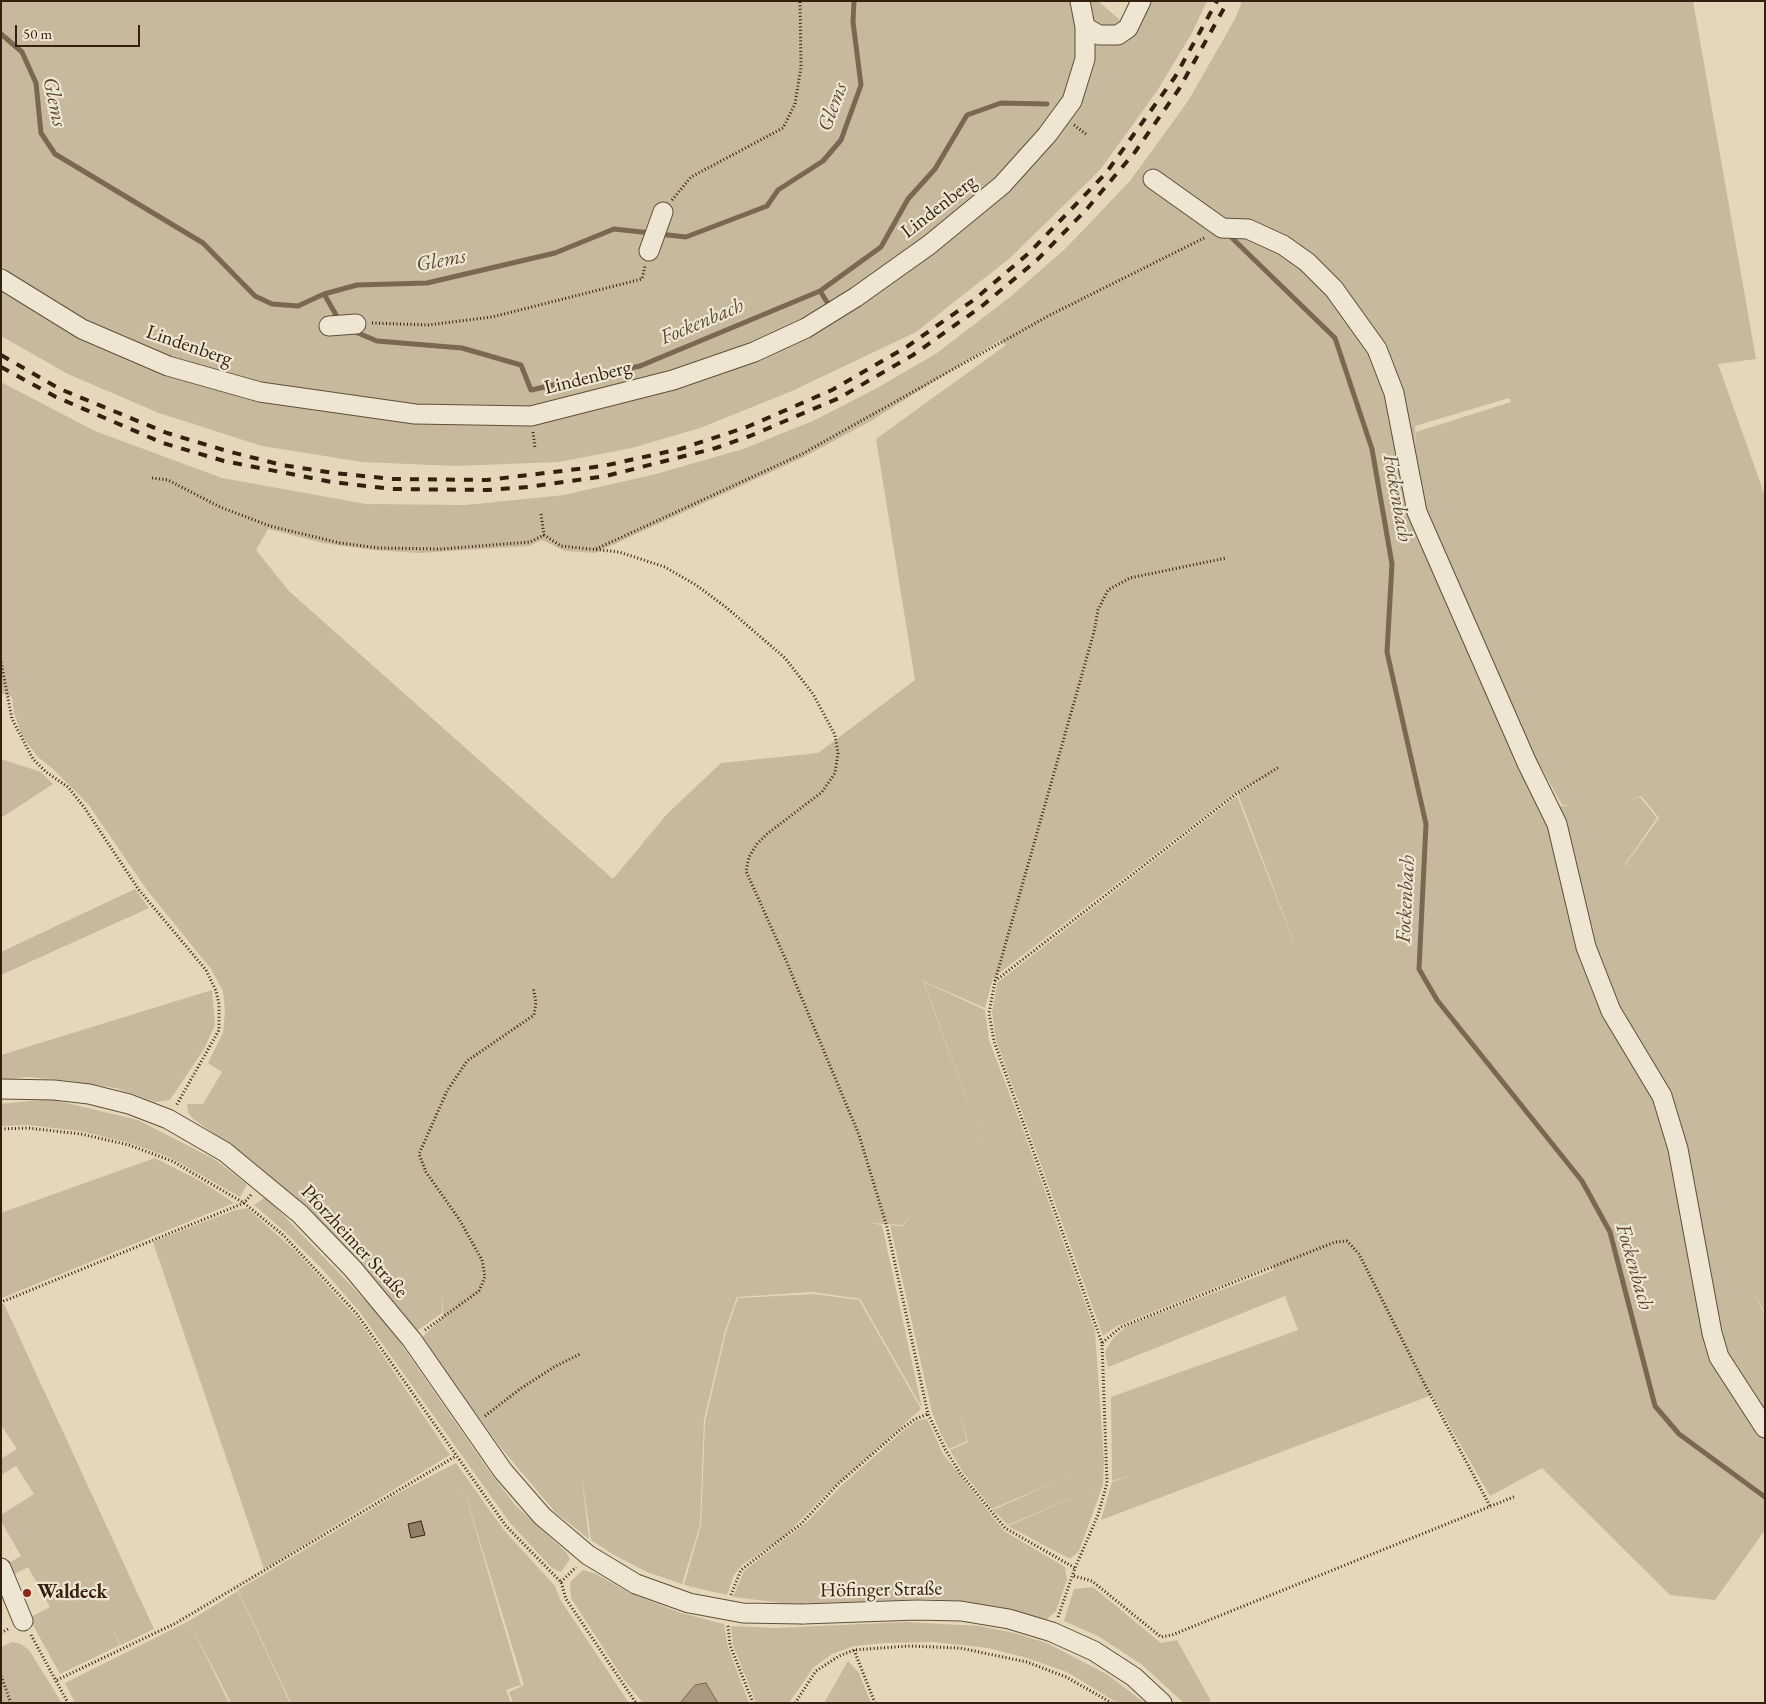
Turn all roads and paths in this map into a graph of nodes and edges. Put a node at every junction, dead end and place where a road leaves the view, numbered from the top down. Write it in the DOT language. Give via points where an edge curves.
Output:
graph roads {
  1 [pos="800,1"];
  2 [pos="1080,1"];
  3 [pos="1142,1"];
  4 [pos="1085,27"];
  5 [pos="1152,179"];
  6 [pos="663,212"];
  7 [pos="1222,228"];
  8 [pos="649,251"];
  9 [pos="1,279"];
  10 [pos="356,324"];
  11 [pos="328,326"];
  12 [pos="152,478"];
  13 [pos="541,514"];
  14 [pos="544,535"];
  15 [pos="596,550"];
  16 [pos="1226,558"];
  17 [pos="1,662"];
  18 [pos="1279,768"];
  19 [pos="994,981"];
  20 [pos="533,987"];
  21 [pos="1,1089"];
  22 [pos="168,1119"];
  23 [pos="1,1129"];
  24 [pos="264,1182"];
  25 [pos="244,1203"];
  26 [pos="1,1304"];
  27 [pos="412,1340"];
  28 [pos="1102,1343"];
  29 [pos="580,1354"];
  30 [pos="928,1414"];
  31 [pos="471,1426"];
  32 [pos="1765,1428"];
  33 [pos="456,1456"];
  34 [pos="1516,1496"];
  35 [pos="1490,1506"];
  36 [pos="588,1555"];
  37 [pos="1,1568"];
  38 [pos="1075,1568"];
  39 [pos="1074,1576"];
  40 [pos="730,1603"];
  41 [pos="728,1620"];
  42 [pos="23,1621"];
  43 [pos="1052,1632"];
  44 [pos="1,1633"];
  45 [pos="854,1650"];
  46 [pos="1,1676"];
  47 [pos="56,1680"];
  48 [pos="11,1703"];
  49 [pos="68,1703"];
  50 [pos="636,1703"];
  51 [pos="753,1703"];
  52 [pos="795,1703"];
  53 [pos="875,1703"];
  54 [pos="1112,1703"];
  55 [pos="1162,1703"];
  1 -- 6 [label="path" via="801,67 795,104 784,128 691,177"];
  2 -- 4 [label="street, Lindenberg"];
  3 -- 4 [label="street" via="1128,28 1118,35 1099,35"];
  4 -- 9 [label="street, Lindenberg" via="1085,59 1072,101 1063,116 1002,186 929,245 856,297 806,328 754,352 673,380 531,416 415,414 260,392 168,366 82,329"];
  5 -- 7 [label="street"];
  6 -- 8 [label="street"];
  7 -- 15 [label="path" via="1050,315 802,454"];
  7 -- 32 [label="street" via="1248,229 1283,245 1307,262 1334,289 1378,349 1394,393 1417,512 1527,763 1558,824 1586,947 1611,1011 1662,1096 1678,1149 1719,1357"];
  8 -- 10 [label="path" via="642,279 492,317 428,325"];
  10 -- 11 [label="street"];
  12 -- 14 [label="path" via="168,480 220,507 270,526 340,543 379,548 441,549 530,542"];
  13 -- 14 [label="path"];
  14 -- 15 [label="path" via="562,546"];
  15 -- 30 [label="path" via="619,552 665,567 727,608 785,658 813,694 835,735 838,753 835,773 822,792 757,844 749,856 746,871 859,1135 887,1227"];
  16 -- 19 [label="path" via="1130,578 1108,590 1098,610"];
  17 -- 22 [label="path" via="12,719 33,759 68,787 84,807 139,890 206,970 216,991 220,1004 219,1030"];
  18 -- 19 [label="path" via="1236,794"];
  19 -- 28 [label="path" via="989,1013 994,1041"];
  20 -- 27 [label="path" via="534,1015 467,1061 447,1091 419,1154 426,1172 459,1219 482,1260 485,1278 479,1291"];
  21 -- 22 [label="street, Pforzheimer Straße" via="89,1094 129,1104"];
  22 -- 24 [label="street, Pforzheimer Straße" via="225,1152"];
  23 -- 25 [label="path" via="54,1130 129,1145 172,1161"];
  24 -- 25 [label="path"];
  24 -- 27 [label="street, Pforzheimer Straße" via="353,1269"];
  25 -- 26 [label="path"];
  25 -- 33 [label="path" via="283,1235 357,1314"];
  27 -- 31 [label="street, Pforzheimer Straße"];
  28 -- 35 [label="path" via="1121,1327 1335,1242 1347,1241 1360,1254"];
  28 -- 38 [label="path" via="1107,1483 1098,1515"];
  29 -- 31 [label="path" via="520,1389"];
  30 -- 38 [label="path" via="960,1473 1005,1528"];
  30 -- 40 [label="path" via="900,1430 838,1484 802,1524 741,1570"];
  31 -- 36 [label="street, Pforzheimer Straße" via="503,1471 542,1516"];
  33 -- 47 [label="path" via="176,1623"];
  33 -- 50 [label="path" via="506,1526 561,1582 566,1599"];
  34 -- 35 [label="path"];
  35 -- 39 [label="path" via="1162,1637 1092,1582"];
  36 -- 43 [label="street, Höfinger Straße, bridge" via="636,1584 689,1603 743,1613 961,1611 1009,1619"];
  37 -- 42 [label="street"];
  38 -- 39 [label="path"];
  39 -- 43 [label="path"];
  41 -- 51 [label="path" via="730,1645"];
  42 -- 44 [label="path"];
  42 -- 47 [label="path"];
  43 -- 55 [label="street, Höfinger Straße" via="1094,1651 1134,1677"];
  45 -- 52 [label="path" via="816,1671"];
  45 -- 53 [label="path"];
  45 -- 54 [label="path" via="908,1646 960,1648 988,1653 1027,1662 1066,1677"];
  46 -- 48 [label="path"];
  47 -- 49 [label="path"];
}
